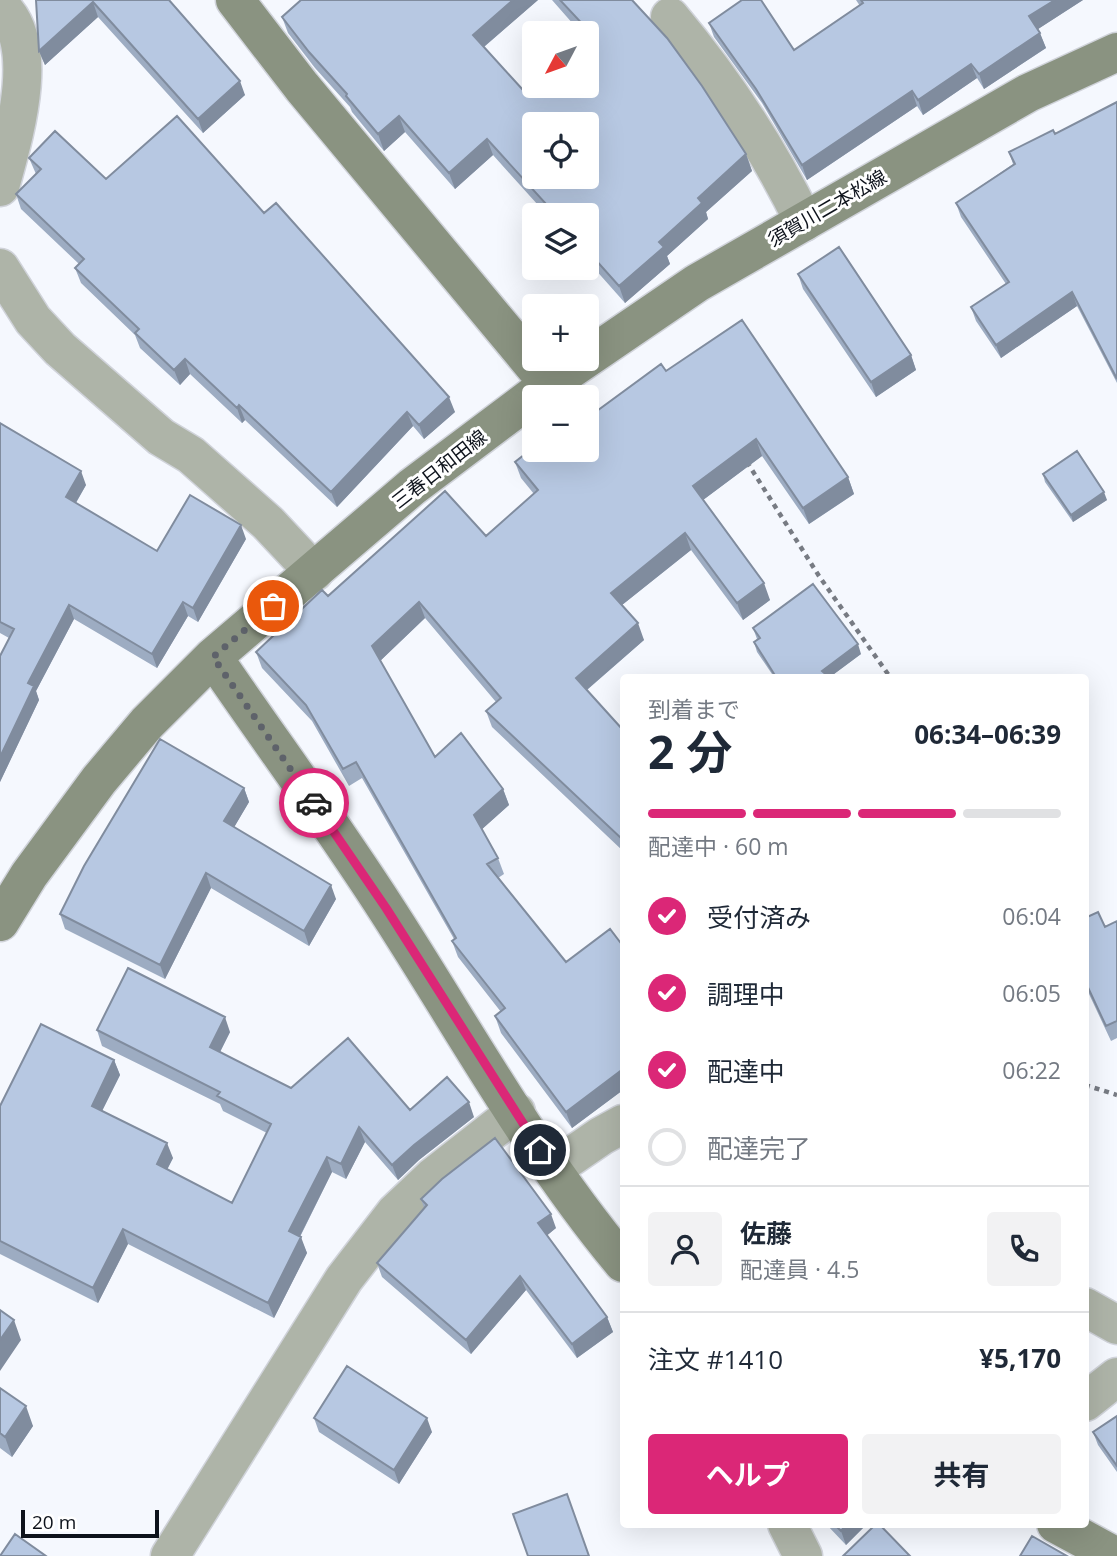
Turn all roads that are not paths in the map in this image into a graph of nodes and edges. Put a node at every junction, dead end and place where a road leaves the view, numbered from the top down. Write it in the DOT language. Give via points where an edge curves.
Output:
graph roads {
  1 [pos="235,0"];
  2 [pos="0,6"];
  3 [pos="670,17"];
  4 [pos="1117,52"];
  5 [pos="0,187"];
  6 [pos="804,222"];
  7 [pos="0,268"];
  8 [pos="550,384"];
  9 [pos="314,572"];
  10 [pos="213,657"];
  11 [pos="0,922"];
  12 [pos="516,1112"];
  13 [pos="620,1126"];
  14 [pos="552,1169"];
  15 [pos="620,1258"];
  16 [pos="1089,1309"];
  17 [pos="1117,1325"];
  18 [pos="1117,1377"];
  19 [pos="1089,1399"];
  20 [pos="789,1528"];
  21 [pos="1063,1528"];
  22 [pos="170,1556"];
  23 [pos="803,1556"];
  24 [pos="1115,1556"];
  1 -- 8 [label="main road"];
  2 -- 5 [label="street" via="19,37 22,54 16,126"];
  3 -- 6 [label="street" via="749,121"];
  4 -- 6 [label="main road, 須賀川二本松線" via="1028,93"];
  6 -- 8 [label="main road, 須賀川二本松線" via="697,283"];
  7 -- 9 [label="street" via="33,320 60,349 162,437 191,455 268,523"];
  8 -- 9 [label="main road, 三春日和田線" via="412,487"];
  9 -- 10 [label="main road, 三春日和田線"];
  10 -- 11 [label="main road, 三春日和田線" via="147,723 99,780"];
  10 -- 12 [label="main road" via="386,908"];
  12 -- 14 [label="main road"];
  12 -- 22 [label="street" via="433,1177 396,1213 344,1279"];
  13 -- 14 [label="street"];
  14 -- 15 [label="main road"];
  16 -- 17 [label="street"];
  18 -- 19 [label="street"];
  20 -- 23 [label="street"];
  21 -- 24 [label="main road"];
}
